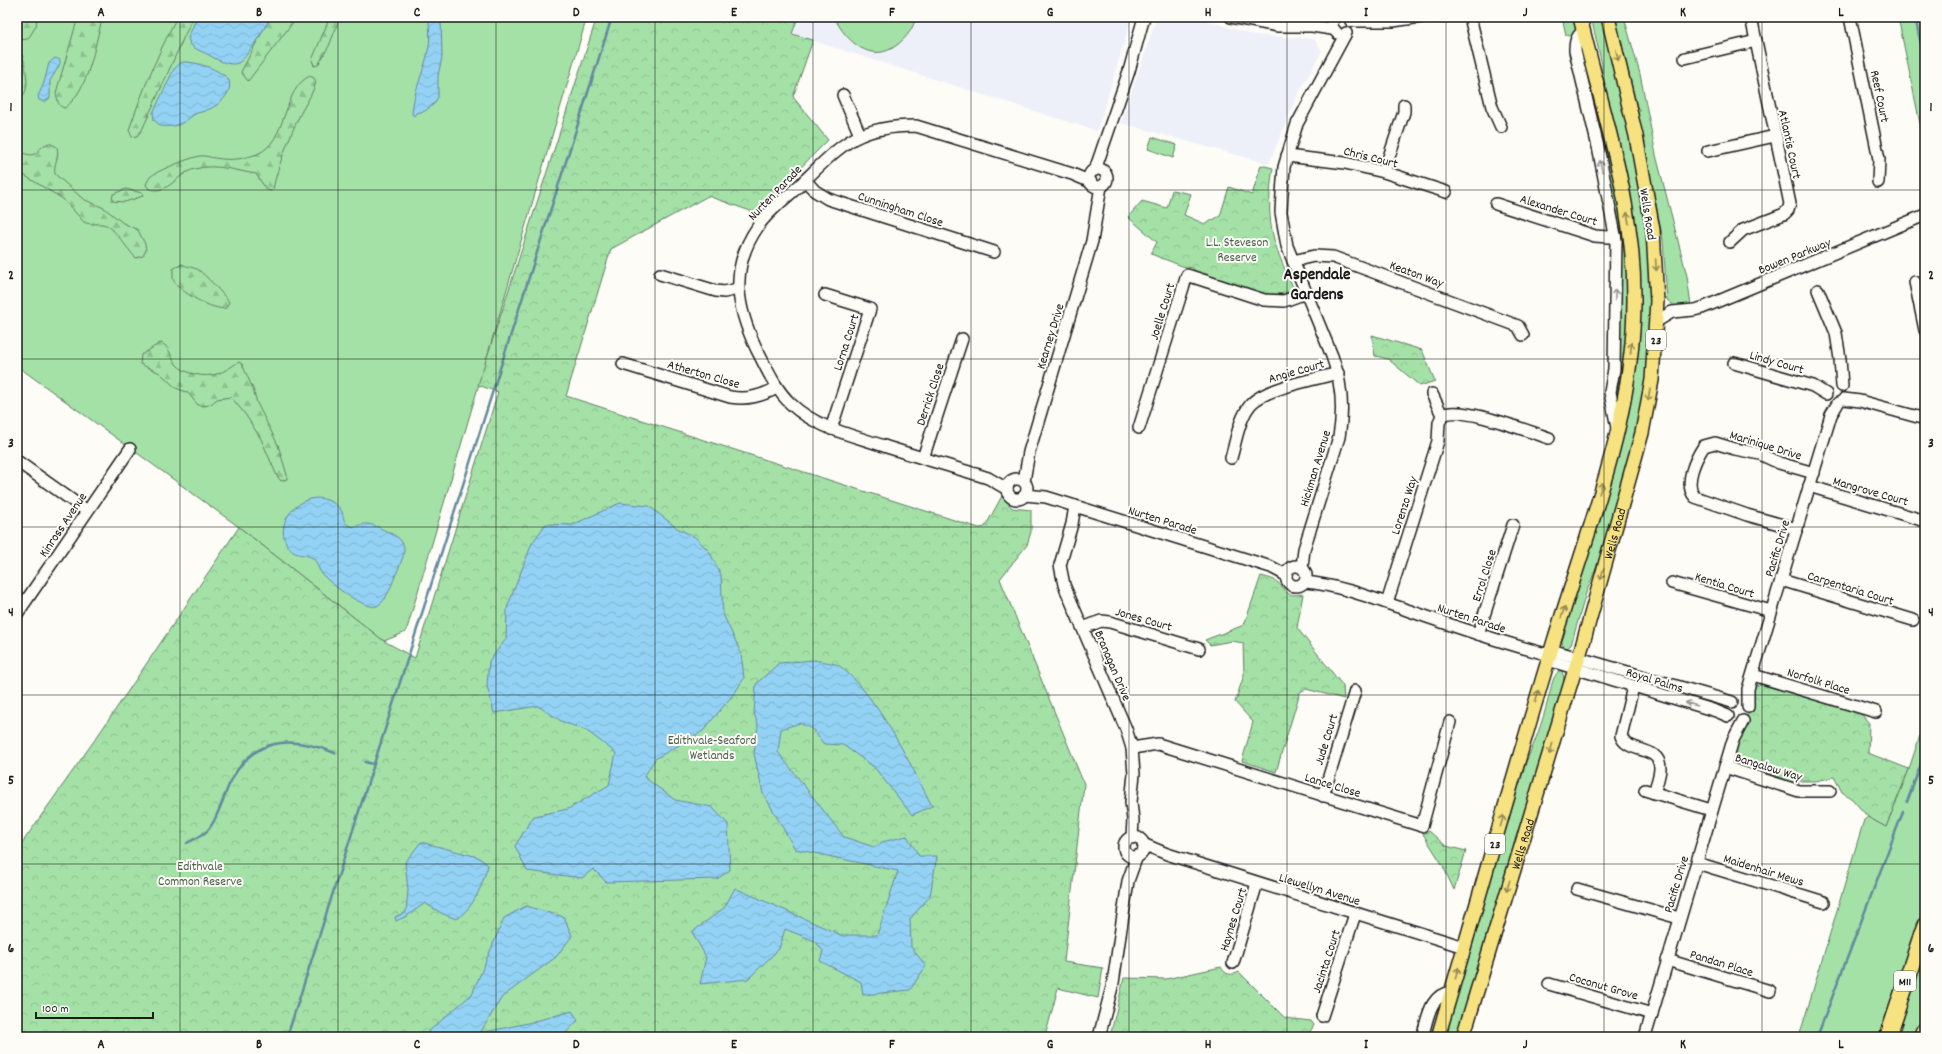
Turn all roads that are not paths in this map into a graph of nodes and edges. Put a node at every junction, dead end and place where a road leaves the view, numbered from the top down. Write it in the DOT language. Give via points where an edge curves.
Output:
graph roads {
  1 [pos="1231,17"];
  2 [pos="1421,17"];
  3 [pos="1470,17"];
  4 [pos="1580,17"];
  5 [pos="1608,17"];
  6 [pos="1751,17"];
  7 [pos="1850,17"];
  8 [pos="1144,18"];
  9 [pos="1341,25"];
  10 [pos="1584,31"];
  11 [pos="1756,41"];
  12 [pos="1685,58"];
  13 [pos="843,95"];
  14 [pos="1404,105"];
  15 [pos="1500,127"];
  16 [pos="860,134"];
  17 [pos="1775,136"];
  18 [pos="1708,151"];
  19 [pos="1287,156"];
  20 [pos="1384,172"];
  21 [pos="1096,178"];
  22 [pos="805,180"];
  23 [pos="1878,182"];
  24 [pos="1446,192"];
  25 [pos="1496,204"];
  26 [pos="1925,215"];
  27 [pos="1615,236"];
  28 [pos="1730,242"];
  29 [pos="994,252"];
  30 [pos="1293,261"];
  31 [pos="660,274"];
  32 [pos="1915,282"];
  33 [pos="738,289"];
  34 [pos="1818,290"];
  35 [pos="1306,294"];
  36 [pos="825,295"];
  37 [pos="1657,301"];
  38 [pos="1672,312"];
  39 [pos="1657,321"];
  40 [pos="1925,330"];
  41 [pos="1523,335"];
  42 [pos="962,339"];
  43 [pos="1734,363"];
  44 [pos="623,364"];
  45 [pos="1338,373"];
  46 [pos="777,388"];
  47 [pos="1836,393"];
  48 [pos="1432,394"];
  49 [pos="1442,416"];
  50 [pos="1925,419"];
  51 [pos="1139,428"];
  52 [pos="831,429"];
  53 [pos="1618,430"];
  54 [pos="1549,438"];
  55 [pos="130,450"];
  56 [pos="923,458"];
  57 [pos="1231,458"];
  58 [pos="17,461"];
  59 [pos="1814,473"];
  60 [pos="1018,485"];
  61 [pos="1810,486"];
  62 [pos="1077,507"];
  63 [pos="87,512"];
  64 [pos="1925,520"];
  65 [pos="1513,525"];
  66 [pos="1796,529"];
  67 [pos="1297,572"];
  68 [pos="1781,580"];
  69 [pos="1672,583"];
  70 [pos="1387,603"];
  71 [pos="1771,611"];
  72 [pos="17,614"];
  73 [pos="1913,620"];
  74 [pos="1082,628"];
  75 [pos="1478,634"];
  76 [pos="1199,649"];
  77 [pos="1548,655"];
  78 [pos="1577,663"];
  79 [pos="1753,675"];
  80 [pos="1678,686"];
  81 [pos="1633,687"];
  82 [pos="1748,689"];
  83 [pos="1355,691"];
  84 [pos="1674,699"];
  85 [pos="1735,701"];
  86 [pos="1748,707"];
  87 [pos="1876,712"];
  88 [pos="1734,719"];
  89 [pos="1450,722"];
  90 [pos="1132,748"];
  91 [pos="1725,767"];
  92 [pos="1830,791"];
  93 [pos="1323,796"];
  94 [pos="1711,810"];
  95 [pos="1137,848"];
  96 [pos="1696,863"];
  97 [pos="1257,883"];
  98 [pos="1577,888"];
  99 [pos="1824,902"];
  100 [pos="1355,914"];
  101 [pos="1680,918"];
  102 [pos="1925,926"];
  103 [pos="1464,948"];
  104 [pos="1667,960"];
  105 [pos="1233,963"];
  106 [pos="1909,971"];
  107 [pos="1549,984"];
  108 [pos="1770,991"];
  109 [pos="1451,992"];
  110 [pos="1652,1014"];
  111 [pos="1322,1016"];
  112 [pos="1925,1030"];
  113 [pos="1099,1037"];
  114 [pos="1422,1037"];
  115 [pos="1438,1037"];
  116 [pos="1464,1037"];
  117 [pos="1645,1037"];
  118 [pos="1882,1037"];
  119 [pos="1888,1037"];
  120 [pos="1923,1037"];
  1 -- 9 [label="street" via="1278,26"];
  2 -- 9 [label="street" via="1392,22"];
  3 -- 15 [label="street" via="1492,107"];
  4 -- 10 [label="main road, Wells Road / 23"];
  5 -- 37 [label="main road, Wells Road / 23, one-way" via="1632,117 1649,206"];
  6 -- 11 [label="street, Atlantis Court"];
  7 -- 23 [label="street, Reef Court" via="1879,159"];
  8 -- 21 [label="street, Kearney Drive"];
  9 -- 19 [label="street, Hickman Avenue" via="1335,55 1297,124"];
  27 -- 10 [label="street, Wells Road, one-way" via="1598,147 1575,51 1578,35"];
  53 -- 10 [label="main road, Wells Road / 23, one-way" via="1632,345 1632,254 1619,170"];
  11 -- 12 [label="street"];
  11 -- 17 [label="street, Atlantis Court"];
  13 -- 16 [label="street"];
  14 -- 20 [label="street" via="1404,112"];
  16 -- 21 [label="street, Nurten Parade" via="894,126 916,126 1072,174"];
  16 -- 22 [label="street, Nurten Parade" via="839,148"];
  17 -- 18 [label="street"];
  17 -- 28 [label="street, Atlantis Court" via="1790,204 1788,210 1784,214 1743,230"];
  19 -- 20 [label="street, Chris Court" via="1345,163"];
  19 -- 30 [label="street, Hickman Avenue" via="1281,212 1287,246"];
  20 -- 24 [label="street, Chris Court"];
  21 -- 60 [label="street, Kearney Drive" via="1096,218 1092,241"];
  22 -- 29 [label="street, Cunningham Close" via="815,191 828,199"];
  22 -- 33 [label="street, Nurten Parade" via="759,224 744,252"];
  25 -- 27 [label="street, Alexander Court" via="1596,236"];
  26 -- 38 [label="street, Bowen Parkway" via="1702,308"];
  53 -- 27 [label="street, Wells Road, one-way" via="1610,392 1614,369"];
  30 -- 35 [label="street, Hickman Avenue"];
  30 -- 41 [label="street, Keaton Way" via="1314,256 1333,257 1518,326"];
  31 -- 33 [label="street" via="716,291"];
  32 -- 40 [label="street"];
  33 -- 46 [label="street, Nurten Parade" via="744,321"];
  34 -- 47 [label="street, Pacific Drive" via="1836,333 1840,369"];
  35 -- 45 [label="street, Hickman Avenue"];
  35 -- 51 [label="street, Joelle Court" via="1284,300 1264,300 1187,275"];
  36 -- 52 [label="street, Lorna Court" via="870,309"];
  37 -- 38 [label="street"];
  37 -- 39 [label="main road, Wells Road / 23"];
  38 -- 39 [label="street, Bowen Parkway"];
  39 -- 78 [label="main road, Wells Road / 23, one-way" via="1652,380 1642,433"];
  42 -- 56 [label="street, Derrick Close"];
  43 -- 47 [label="street, Lindy Court"];
  44 -- 46 [label="street, Atherton Close" via="730,397 756,397"];
  45 -- 57 [label="street, Angie Court" via="1268,393 1252,403 1241,422"];
  45 -- 67 [label="street, Hickman Avenue" via="1342,423"];
  46 -- 52 [label="street, Nurten Parade" via="803,415"];
  47 -- 50 [label="street, Lindy Court"];
  47 -- 59 [label="street, Pacific Drive"];
  48 -- 49 [label="street"];
  49 -- 54 [label="street" via="1450,413 1470,414"];
  49 -- 70 [label="street, Lorenzo Way" via="1436,448"];
  52 -- 56 [label="street, Nurten Parade"];
  77 -- 53 [label="main road, Wells Road / 23, one-way"];
  55 -- 63 [label="street, Kinross Avenue"];
  56 -- 60 [label="street, Nurten Parade"];
  58 -- 63 [label="street"];
  59 -- 61 [label="street, Pacific Drive"];
  59 -- 66 [label="street, Marinique Drive" via="1779,463 1760,454 1715,443 1704,446 1696,461 1690,486 1695,497"];
  60 -- 62 [label="street, Nurten Parade"];
  61 -- 64 [label="street, Mangrove Court"];
  61 -- 66 [label="street, Pacific Drive"];
  62 -- 67 [label="street, Nurten Parade" via="1271,567"];
  62 -- 74 [label="street, Branagan Drive" via="1060,565 1064,585"];
  63 -- 72 [label="street, Kinross Avenue"];
  65 -- 75 [label="street, Errol Close"];
  66 -- 68 [label="street, Pacific Drive"];
  67 -- 70 [label="street, Nurten Parade" via="1321,583"];
  68 -- 71 [label="street, Pacific Drive"];
  68 -- 73 [label="street, Carpentaria Court"];
  69 -- 71 [label="street, Kentia Court"];
  70 -- 75 [label="street, Nurten Parade"];
  71 -- 79 [label="street, Pacific Drive"];
  74 -- 76 [label="street, Jones Court" via="1101,621 1110,622"];
  74 -- 90 [label="street, Branagan Drive"];
  75 -- 77 [label="street, Nurten Parade"];
  77 -- 78 [label="street, Nurten Parade"];
  103 -- 77 [label="main road, Wells Road / 23, one-way"];
  78 -- 80 [label="street, Royal Palms"];
  78 -- 81 [label="street, Royal Palms"];
  78 -- 116 [label="main road, Wells Road / 23, one-way"];
  79 -- 82 [label="street, Pacific Drive"];
  79 -- 87 [label="street, Norfolk Place"];
  80 -- 84 [label="street"];
  80 -- 85 [label="street, Royal Palms"];
  81 -- 84 [label="street, Royal Palms"];
  81 -- 94 [label="street" via="1621,736 1627,745 1656,757 1660,769 1650,792"];
  82 -- 85 [label="street, Pacific Drive"];
  82 -- 86 [label="street, Pacific Drive"];
  83 -- 93 [label="street, Jude Court"];
  88 -- 84 [label="street, Royal Palms, one-way"];
  85 -- 86 [label="street" via="1743,702"];
  85 -- 88 [label="street" via="1728,707"];
  86 -- 88 [label="street" via="1747,716"];
  88 -- 91 [label="street, Pacific Drive" via="1733,740"];
  89 -- 93 [label="street, Lance Close" via="1422,826"];
  90 -- 93 [label="street, Lance Close" via="1158,744"];
  90 -- 95 [label="street, Branagan Drive" via="1134,774 1131,802"];
  91 -- 92 [label="street, Bangalow Way" via="1799,791"];
  91 -- 94 [label="street, Pacific Drive"];
  94 -- 96 [label="street, Pacific Drive"];
  95 -- 97 [label="street, Llewellyn Avenue" via="1167,854"];
  95 -- 113 [label="street, Branagan Drive" via="1130,875 1113,983"];
  96 -- 99 [label="street, Maidenhair Mews"];
  96 -- 101 [label="street, Pacific Drive"];
  97 -- 100 [label="street, Llewellyn Avenue"];
  97 -- 105 [label="street, Haynes Court"];
  98 -- 101 [label="street"];
  100 -- 103 [label="street, Llewellyn Avenue"];
  100 -- 111 [label="street, Jacinta Court"];
  101 -- 104 [label="street, Pacific Drive"];
  102 -- 106 [label="highway, M11"];
  109 -- 103 [label="main road, Wells Road / 23, one-way"];
  104 -- 108 [label="street, Pandan Place"];
  104 -- 110 [label="street, Pacific Drive"];
  106 -- 118 [label="highway"];
  106 -- 119 [label="highway, M11"];
  107 -- 110 [label="street, Coconut Grove"];
  109 -- 114 [label="street" via="1439,996 1433,1002"];
  109 -- 115 [label="main road, Wells Road / 23"];
  110 -- 117 [label="street, Pacific Drive"];
  112 -- 120 [label="highway"];
}
